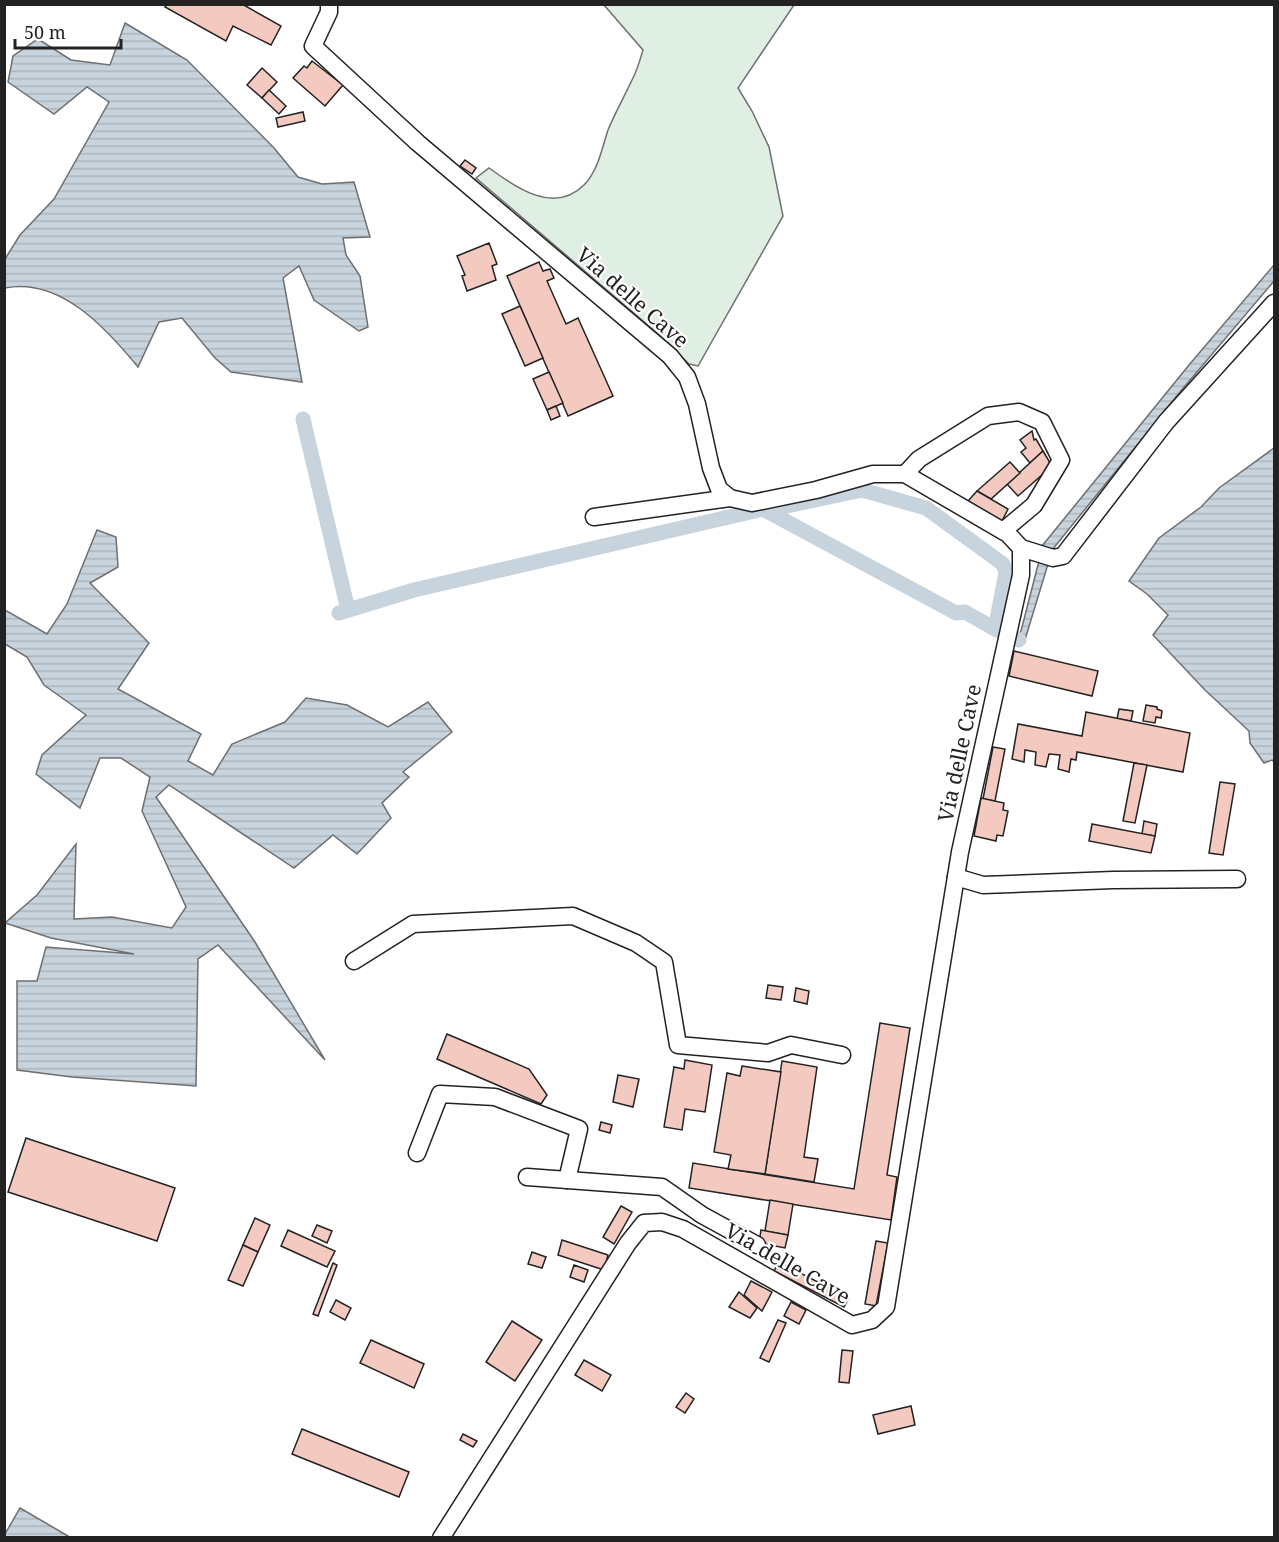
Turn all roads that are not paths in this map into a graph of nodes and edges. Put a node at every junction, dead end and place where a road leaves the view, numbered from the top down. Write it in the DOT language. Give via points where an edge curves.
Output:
graph roads {
  1 [pos="329,4"];
  2 [pos="1275,303"];
  3 [pos="905,474"];
  4 [pos="730,498"];
  5 [pos="594,517"];
  6 [pos="1003,531"];
  7 [pos="1021,548"];
  8 [pos="956,877"];
  9 [pos="1237,879"];
  10 [pos="354,961"];
  11 [pos="842,1055"];
  12 [pos="417,1153"];
  13 [pos="527,1177"];
  14 [pos="567,1180"];
  15 [pos="757,1245"];
  16 [pos="441,1538"];
  1 -- 4 [label="street, Via delle Cave" via="313,45 418,144 670,356 687,377 711,468 719,489"];
  2 -- 7 [label="street" via="1166,422 1063,556 1053,558"];
  3 -- 4 [label="street" via="873,474 752,503"];
  3 -- 6 [label="street"];
  3 -- 6 [label="street" via="919,459 988,416 1019,412 1042,422 1061,460 1034,505"];
  4 -- 5 [label="street"];
  6 -- 7 [label="street"];
  7 -- 8 [label="street, Via delle Cave" via="1021,575"];
  8 -- 9 [label="street" via="983,885"];
  8 -- 16 [label="street, Via delle Cave" via="886,1307 872,1320 852,1325 683,1229 662,1222 644,1223"];
  10 -- 11 [label="street" via="413,924 573,916 636,943 664,962 678,1045 768,1053 791,1045"];
  12 -- 14 [label="street" via="440,1094 495,1097 579,1129"];
  13 -- 14 [label="street"];
  14 -- 15 [label="street" via="662,1187 702,1215"];
}
